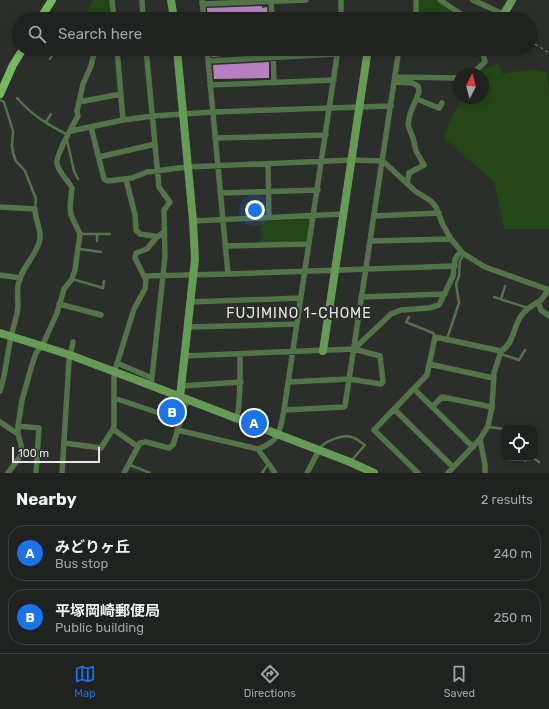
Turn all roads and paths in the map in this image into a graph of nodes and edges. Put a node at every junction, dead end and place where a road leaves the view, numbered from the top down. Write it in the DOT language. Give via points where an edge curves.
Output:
graph roads {
  1 [pos="52,0"];
  2 [pos="112,0"];
  3 [pos="142,0"];
  4 [pos="170,0"];
  5 [pos="306,0"];
  6 [pos="341,0"];
  7 [pos="416,0"];
  8 [pos="440,0"];
  9 [pos="473,0"];
  10 [pos="512,0"];
  11 [pos="271,1"];
  12 [pos="202,2"];
  13 [pos="44,12"];
  14 [pos="113,12"];
  15 [pos="143,12"];
  16 [pos="173,12"];
  17 [pos="203,12"];
  18 [pos="272,12"];
  19 [pos="341,12"];
  20 [pos="416,12"];
  21 [pos="458,12"];
  22 [pos="500,12"];
  23 [pos="505,12"];
  24 [pos="537,45"];
  25 [pos="549,53"];
  26 [pos="19,56"];
  27 [pos="52,56"];
  28 [pos="93,56"];
  29 [pos="117,56"];
  30 [pos="147,56"];
  31 [pos="178,56"];
  32 [pos="208,56"];
  33 [pos="284,56"];
  34 [pos="337,56"];
  35 [pos="367,56"];
  36 [pos="397,56"];
  37 [pos="484,56"];
  38 [pos="273,57"];
  39 [pos="50,59"];
  40 [pos="208,61"];
  41 [pos="478,68"];
  42 [pos="453,78"];
  43 [pos="394,79"];
  44 [pos="334,80"];
  45 [pos="274,83"];
  46 [pos="210,85"];
  47 [pos="0,94"];
  48 [pos="120,94"];
  49 [pos="17,98"];
  50 [pos="417,99"];
  51 [pos="0,100"];
  52 [pos="79,102"];
  53 [pos="442,103"];
  54 [pos="360,106"];
  55 [pos="391,106"];
  56 [pos="330,108"];
  57 [pos="213,112"];
  58 [pos="51,114"];
  59 [pos="183,114"];
  60 [pos="153,116"];
  61 [pos="123,120"];
  62 [pos="46,122"];
  63 [pos="91,127"];
  64 [pos="69,135"];
  65 [pos="326,135"];
  66 [pos="215,138"];
  67 [pos="155,144"];
  68 [pos="98,157"];
  69 [pos="352,160"];
  70 [pos="383,161"];
  71 [pos="322,162"];
  72 [pos="268,164"];
  73 [pos="218,166"];
  74 [pos="187,167"];
  75 [pos="158,170"];
  76 [pos="78,179"];
  77 [pos="126,179"];
  78 [pos="407,184"];
  79 [pos="318,190"];
  80 [pos="268,191"];
  81 [pos="220,193"];
  82 [pos="0,207"];
  83 [pos="35,209"];
  84 [pos="439,213"];
  85 [pos="344,214"];
  86 [pos="314,216"];
  87 [pos="374,216"];
  88 [pos="269,218"];
  89 [pos="223,219"];
  90 [pos="193,221"];
  91 [pos="164,232"];
  92 [pos="80,234"];
  93 [pos="98,234"];
  94 [pos="110,234"];
  95 [pos="156,238"];
  96 [pos="451,239"];
  97 [pos="97,241"];
  98 [pos="370,241"];
  99 [pos="309,244"];
  100 [pos="225,246"];
  101 [pos="79,248"];
  102 [pos="101,252"];
  103 [pos="462,252"];
  104 [pos="455,266"];
  105 [pos="366,269"];
  106 [pos="335,270"];
  107 [pos="305,271"];
  108 [pos="228,274"];
  109 [pos="0,275"];
  110 [pos="193,275"];
  111 [pos="145,276"];
  112 [pos="163,276"];
  113 [pos="20,278"];
  114 [pos="72,279"];
  115 [pos="104,281"];
  116 [pos="505,286"];
  117 [pos="548,290"];
  118 [pos="445,294"];
  119 [pos="361,297"];
  120 [pos="494,297"];
  121 [pos="301,298"];
  122 [pos="501,299"];
  123 [pos="190,302"];
  124 [pos="538,302"];
  125 [pos="60,304"];
  126 [pos="528,308"];
  127 [pos="549,316"];
  128 [pos="409,317"];
  129 [pos="93,321"];
  130 [pos="297,324"];
  131 [pos="188,327"];
  132 [pos="0,333"];
  133 [pos="11,336"];
  134 [pos="435,337"];
  135 [pos="447,340"];
  136 [pos="73,342"];
  137 [pos="354,349"];
  138 [pos="323,350"];
  139 [pos="525,350"];
  140 [pos="293,352"];
  141 [pos="501,352"];
  142 [pos="240,354"];
  143 [pos="184,356"];
  144 [pos="117,363"];
  145 [pos="429,364"];
  146 [pos="493,378"];
  147 [pos="349,379"];
  148 [pos="241,382"];
  149 [pos="288,382"];
  150 [pos="150,383"];
  151 [pos="181,386"];
  152 [pos="414,389"];
  153 [pos="0,391"];
  154 [pos="114,398"];
  155 [pos="183,399"];
  156 [pos="432,407"];
  157 [pos="492,407"];
  158 [pos="284,410"];
  159 [pos="394,410"];
  160 [pos="236,418"];
  161 [pos="180,420"];
  162 [pos="0,422"];
  163 [pos="18,426"];
  164 [pos="488,426"];
  165 [pos="501,428"];
  166 [pos="113,429"];
  167 [pos="177,430"];
  168 [pos="18,434"];
  169 [pos="279,434"];
  170 [pos="480,439"];
  171 [pos="64,443"];
  172 [pos="138,447"];
  173 [pos="473,447"];
  174 [pos="258,449"];
  175 [pos="319,450"];
  176 [pos="350,462"];
  177 [pos="268,464"];
  178 [pos="129,465"];
  179 [pos="453,467"];
  180 [pos="8,473"];
  181 [pos="36,473"];
  182 [pos="62,473"];
  183 [pos="124,473"];
  184 [pos="150,473"];
  185 [pos="262,473"];
  186 [pos="275,473"];
  187 [pos="307,473"];
  188 [pos="374,473"];
  189 [pos="418,473"];
  190 [pos="448,473"];
  191 [pos="485,473"];
  1 -- 13 [label="main road"];
  2 -- 14 [label="street"];
  3 -- 15 [label="street"];
  4 -- 16 [label="street"];
  5 -- 11 [label="street"];
  6 -- 19 [label="street"];
  7 -- 20 [label="street"];
  8 -- 21 [label="street"];
  9 -- 22 [label="street"];
  10 -- 23 [label="street"];
  11 -- 12 [label="street"];
  11 -- 18 [label="street"];
  12 -- 17 [label="street"];
  24 -- 25 [label="path"];
  26 -- 47 [label="main road"];
  27 -- 39 [label="lane"];
  28 -- 52 [label="street"];
  29 -- 48 [label="street"];
  30 -- 60 [label="street"];
  31 -- 59 [label="street"];
  32 -- 40 [label="street"];
  33 -- 38 [label="street"];
  34 -- 44 [label="street"];
  35 -- 54 [label="street"];
  36 -- 43 [label="street"];
  37 -- 41 [label="street" via="485,62"];
  38 -- 40 [label="street"];
  38 -- 45 [label="street"];
  40 -- 46 [label="street"];
  42 -- 43 [label="street"];
  43 -- 50 [label="street" via="418,86"];
  43 -- 55 [label="street"];
  44 -- 45 [label="street"];
  44 -- 56 [label="street"];
  45 -- 46 [label="street"];
  46 -- 57 [label="street"];
  48 -- 52 [label="street"];
  48 -- 61 [label="street"];
  49 -- 62 [label="lane" via="29,112"];
  50 -- 53 [label="street" via="439,108"];
  50 -- 78 [label="street" via="408,125 416,151 424,165 409,173"];
  51 -- 83 [label="lane" via="4,102 13,131 13,153 25,171 36,199"];
  52 -- 64 [label="street" via="78,116"];
  54 -- 55 [label="street"];
  54 -- 56 [label="street"];
  54 -- 69 [label="street"];
  55 -- 70 [label="street"];
  56 -- 57 [label="street"];
  56 -- 65 [label="street"];
  57 -- 59 [label="street"];
  57 -- 66 [label="street"];
  58 -- 62 [label="lane"];
  59 -- 60 [label="street"];
  59 -- 74 [label="street"];
  60 -- 61 [label="street"];
  60 -- 67 [label="street"];
  61 -- 63 [label="street"];
  62 -- 64 [label="lane"];
  63 -- 64 [label="street"];
  63 -- 68 [label="street"];
  64 -- 76 [label="lane" via="74,171"];
  64 -- 92 [label="street" via="57,156 57,163 72,188 71,215"];
  65 -- 66 [label="street"];
  65 -- 71 [label="street"];
  66 -- 73 [label="street"];
  67 -- 68 [label="street"];
  67 -- 75 [label="street"];
  68 -- 77 [label="street" via="104,179"];
  69 -- 70 [label="street"];
  69 -- 71 [label="street"];
  69 -- 85 [label="street"];
  70 -- 78 [label="street"];
  70 -- 87 [label="street"];
  71 -- 72 [label="street"];
  71 -- 79 [label="street"];
  72 -- 73 [label="street"];
  72 -- 80 [label="street"];
  73 -- 74 [label="street"];
  73 -- 81 [label="street"];
  74 -- 75 [label="street"];
  74 -- 90 [label="street"];
  75 -- 77 [label="street"];
  75 -- 91 [label="street" via="159,187 170,202 164,210"];
  77 -- 95 [label="street" via="136,230 140,234"];
  78 -- 84 [label="street" via="431,201"];
  79 -- 80 [label="street"];
  79 -- 86 [label="street"];
  80 -- 81 [label="street"];
  80 -- 88 [label="street"];
  81 -- 89 [label="street"];
  82 -- 83 [label="street"];
  83 -- 113 [label="street" via="40,240"];
  84 -- 87 [label="street"];
  84 -- 96 [label="street"];
  85 -- 86 [label="street"];
  85 -- 106 [label="street"];
  86 -- 88 [label="street"];
  86 -- 99 [label="street"];
  87 -- 98 [label="street"];
  88 -- 89 [label="street"];
  89 -- 90 [label="street"];
  89 -- 100 [label="street"];
  90 -- 110 [label="street"];
  91 -- 95 [label="street"];
  91 -- 112 [label="street"];
  92 -- 93 [label="lane"];
  92 -- 101 [label="street"];
  93 -- 94 [label="lane"];
  93 -- 97 [label="lane"];
  95 -- 111 [label="street" via="147,248 136,253 135,258"];
  96 -- 98 [label="street"];
  96 -- 103 [label="street"];
  98 -- 105 [label="street"];
  99 -- 100 [label="street"];
  99 -- 107 [label="street"];
  100 -- 108 [label="street"];
  101 -- 102 [label="lane"];
  101 -- 114 [label="street"];
  103 -- 104 [label="street" via="455,259"];
  103 -- 117 [label="street" via="485,267"];
  103 -- 135 [label="lane" via="456,284 459,303"];
  104 -- 105 [label="street"];
  104 -- 118 [label="street"];
  105 -- 106 [label="street"];
  105 -- 119 [label="street"];
  106 -- 107 [label="street"];
  106 -- 138 [label="street"];
  107 -- 108 [label="street"];
  107 -- 121 [label="street"];
  108 -- 110 [label="street"];
  109 -- 113 [label="street"];
  110 -- 112 [label="street"];
  110 -- 123 [label="street"];
  111 -- 112 [label="street"];
  111 -- 144 [label="street" via="145,290 134,309"];
  112 -- 150 [label="street"];
  113 -- 133 [label="street" via="18,308"];
  114 -- 115 [label="lane" via="103,288"];
  114 -- 125 [label="street" via="64,289"];
  116 -- 122 [label="lane"];
  117 -- 124 [label="street"];
  118 -- 119 [label="street"];
  118 -- 137 [label="street" via="440,305 401,310 391,314"];
  119 -- 137 [label="street"];
  120 -- 122 [label="lane"];
  121 -- 123 [label="street"];
  121 -- 130 [label="street"];
  122 -- 126 [label="lane"];
  123 -- 131 [label="street"];
  124 -- 126 [label="street"];
  124 -- 127 [label="street" via="541,310"];
  125 -- 129 [label="street" via="98,315"];
  125 -- 163 [label="street" via="58,313 30,368"];
  126 -- 141 [label="street" via="520,316 511,339"];
  128 -- 134 [label="lane" via="406,322 433,333"];
  130 -- 131 [label="street"];
  130 -- 140 [label="street"];
  131 -- 143 [label="street"];
  132 -- 133 [label="street"];
  133 -- 150 [label="street, bridge"];
  133 -- 153 [label="street"];
  134 -- 135 [label="street"];
  134 -- 145 [label="street"];
  135 -- 141 [label="street"];
  136 -- 171 [label="street" via="69,361"];
  137 -- 138 [label="street"];
  137 -- 147 [label="street"];
  137 -- 147 [label="street" via="380,356 383,382 382,384"];
  138 -- 140 [label="street"];
  139 -- 141 [label="lane" via="519,360"];
  140 -- 142 [label="street"];
  140 -- 149 [label="street"];
  141 -- 146 [label="street"];
  142 -- 143 [label="street"];
  142 -- 148 [label="street"];
  143 -- 151 [label="street"];
  144 -- 150 [label="street"];
  144 -- 154 [label="street"];
  145 -- 146 [label="street"];
  145 -- 152 [label="street" via="427,375"];
  146 -- 157 [label="street"];
  147 -- 149 [label="street"];
  147 -- 158 [label="street" via="344,407"];
  148 -- 151 [label="street"];
  148 -- 160 [label="street"];
  149 -- 158 [label="street"];
  150 -- 155 [label="street"];
  151 -- 155 [label="street"];
  152 -- 156 [label="street"];
  152 -- 159 [label="street"];
  154 -- 161 [label="street"];
  154 -- 166 [label="street"];
  155 -- 160 [label="street"];
  155 -- 161 [label="street"];
  156 -- 157 [label="street" via="442,397"];
  156 -- 173 [label="street"];
  157 -- 164 [label="street"];
  158 -- 169 [label="street"];
  159 -- 179 [label="street"];
  159 -- 189 [label="street" via="374,430"];
  160 -- 169 [label="street"];
  161 -- 167 [label="street"];
  162 -- 168 [label="street"];
  163 -- 168 [label="street"];
  163 -- 181 [label="street" via="39,428"];
  164 -- 165 [label="lane"];
  164 -- 170 [label="street"];
  166 -- 171 [label="street" via="101,448"];
  166 -- 172 [label="street"];
  167 -- 172 [label="street" via="173,445 169,448 146,442 140,443"];
  167 -- 174 [label="street"];
  168 -- 180 [label="street" via="22,454"];
  169 -- 174 [label="street" via="267,446"];
  169 -- 175 [label="street"];
  170 -- 173 [label="street"];
  170 -- 191 [label="street"];
  171 -- 182 [label="street"];
  172 -- 178 [label="street"];
  173 -- 179 [label="street"];
  174 -- 177 [label="street"];
  175 -- 176 [label="street"];
  175 -- 176 [label="lane" via="322,445 344,436 353,437 364,445"];
  175 -- 187 [label="street"];
  176 -- 188 [label="street"];
  177 -- 185 [label="lane"];
  177 -- 186 [label="street"];
  178 -- 183 [label="street"];
  178 -- 184 [label="lane"];
  179 -- 190 [label="street"];
}
